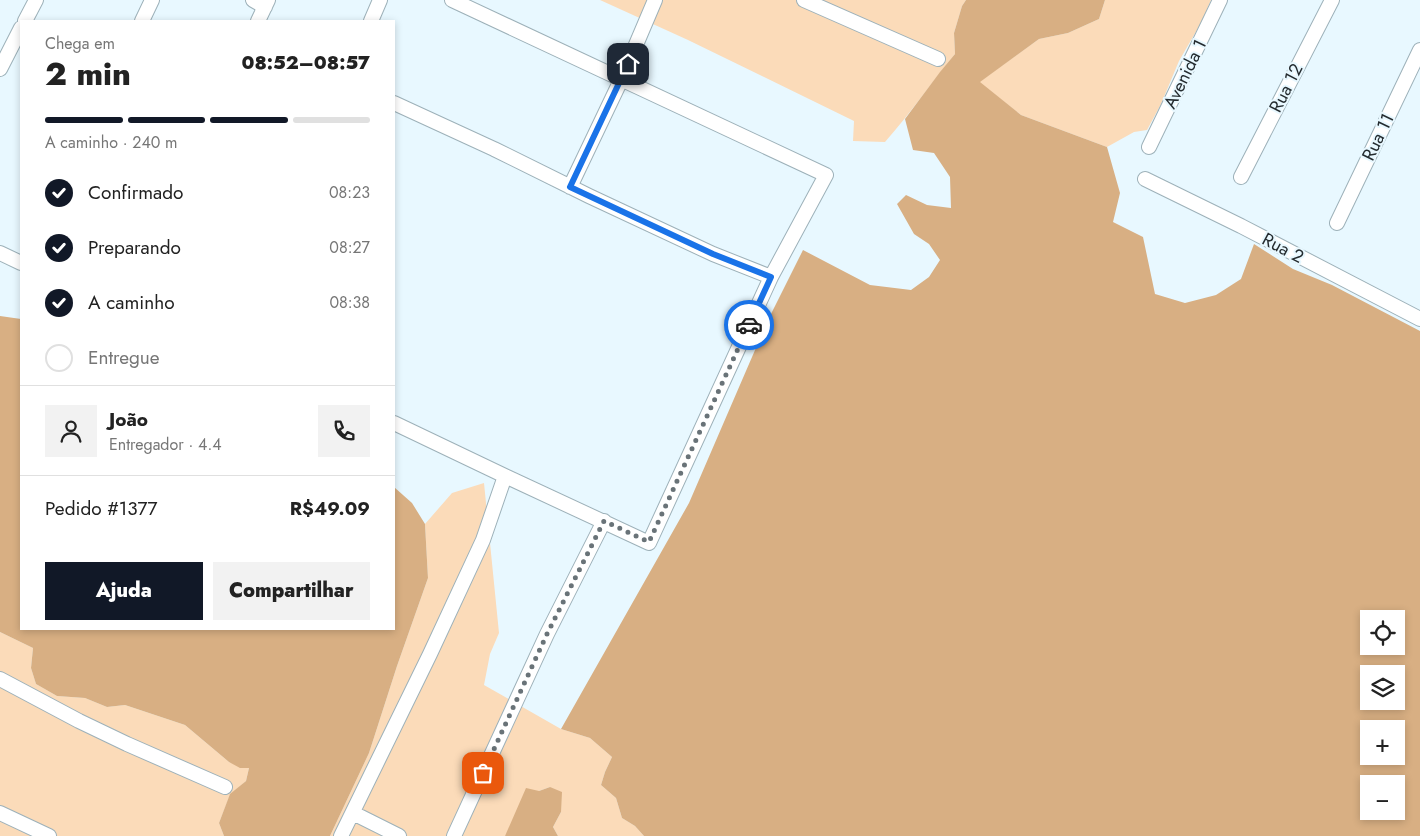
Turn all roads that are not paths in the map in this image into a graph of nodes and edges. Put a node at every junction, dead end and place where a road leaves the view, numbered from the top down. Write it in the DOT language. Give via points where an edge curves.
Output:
graph roads {
  1 [pos="36,0"];
  2 [pos="152,0"];
  3 [pos="253,0"];
  4 [pos="380,0"];
  5 [pos="452,0"];
  6 [pos="655,0"];
  7 [pos="804,0"];
  8 [pos="1220,0"];
  9 [pos="1332,0"];
  10 [pos="267,3"];
  11 [pos="26,20"];
  12 [pos="142,20"];
  13 [pos="258,20"];
  14 [pos="370,20"];
  15 [pos="20,30"];
  16 [pos="1420,50"];
  17 [pos="938,60"];
  18 [pos="0,69"];
  19 [pos="621,80"];
  20 [pos="395,103"];
  21 [pos="1149,148"];
  22 [pos="1241,177"];
  23 [pos="1145,179"];
  24 [pos="570,187"];
  25 [pos="1337,223"];
  26 [pos="0,253"];
  27 [pos="20,263"];
  28 [pos="771,277"];
  29 [pos="1420,319"];
  30 [pos="395,423"];
  31 [pos="505,476"];
  32 [pos="604,521"];
  33 [pos="0,679"];
  34 [pos="225,787"];
  35 [pos="0,813"];
  36 [pos="352,813"];
  37 [pos="49,836"];
  38 [pos="342,836"];
  39 [pos="399,836"];
  40 [pos="454,836"];
  1 -- 11 [label="street"];
  2 -- 12 [label="street"];
  3 -- 10 [label="street"];
  4 -- 14 [label="street"];
  5 -- 19 [label="street"];
  6 -- 19 [label="street"];
  7 -- 17 [label="street"];
  8 -- 21 [label="street, Avenida 1"];
  9 -- 22 [label="street, Rua 12"];
  10 -- 13 [label="street"];
  15 -- 18 [label="street"];
  16 -- 25 [label="street, Rua 11"];
  19 -- 24 [label="street"];
  19 -- 28 [label="street" via="826,176"];
  20 -- 24 [label="street"];
  23 -- 29 [label="street, Rua 2"];
  24 -- 28 [label="street" via="713,254"];
  26 -- 27 [label="street"];
  28 -- 32 [label="street" via="649,542"];
  30 -- 31 [label="street"];
  31 -- 32 [label="street"];
  31 -- 36 [label="street" via="483,540"];
  32 -- 40 [label="street" via="547,634"];
  33 -- 34 [label="street" via="127,744"];
  35 -- 37 [label="street"];
  36 -- 38 [label="street"];
  36 -- 39 [label="street"];
}
